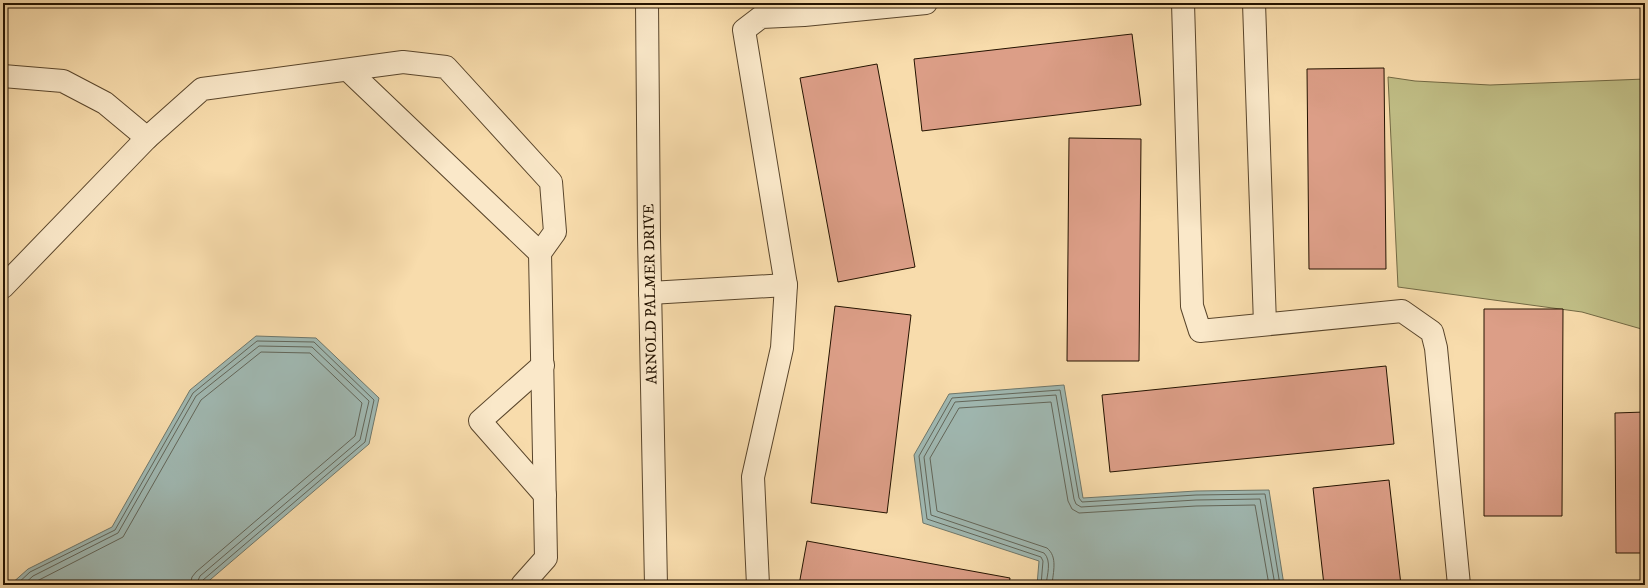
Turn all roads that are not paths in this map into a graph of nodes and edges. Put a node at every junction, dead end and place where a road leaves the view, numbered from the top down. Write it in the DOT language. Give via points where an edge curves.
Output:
graph roads {
  1 [pos="647,3"];
  2 [pos="926,3"];
  3 [pos="1183,3"];
  4 [pos="1254,3"];
  5 [pos="348,70"];
  6 [pos="3,76"];
  7 [pos="147,138"];
  8 [pos="540,253"];
  9 [pos="786,285"];
  10 [pos="3,287"];
  11 [pos="650,294"];
  12 [pos="1265,324"];
  13 [pos="542,365"];
  14 [pos="545,496"];
  15 [pos="522,585"];
  16 [pos="656,585"];
  17 [pos="758,585"];
  18 [pos="1459,585"];
  1 -- 11 [label="street, ARNOLD PALMER DRIVE"];
  2 -- 9 [label="street" via="804,16 761,17 744,30"];
  3 -- 12 [label="street" via="1192,306 1200,331"];
  4 -- 12 [label="street"];
  5 -- 7 [label="street" via="202,89"];
  5 -- 8 [label="street"];
  5 -- 8 [label="street" via="403,62 446,67 551,182 555,232"];
  6 -- 7 [label="street" via="63,81 105,103"];
  7 -- 10 [label="street"];
  8 -- 13 [label="street"];
  9 -- 11 [label="street"];
  9 -- 17 [label="street" via="782,348 753,477"];
  11 -- 16 [label="street, ARNOLD PALMER DRIVE"];
  12 -- 18 [label="street" via="1402,310 1432,332 1436,348"];
  13 -- 14 [label="street"];
  13 -- 14 [label="street" via="480,421"];
  14 -- 15 [label="street" via="546,558"];
}
